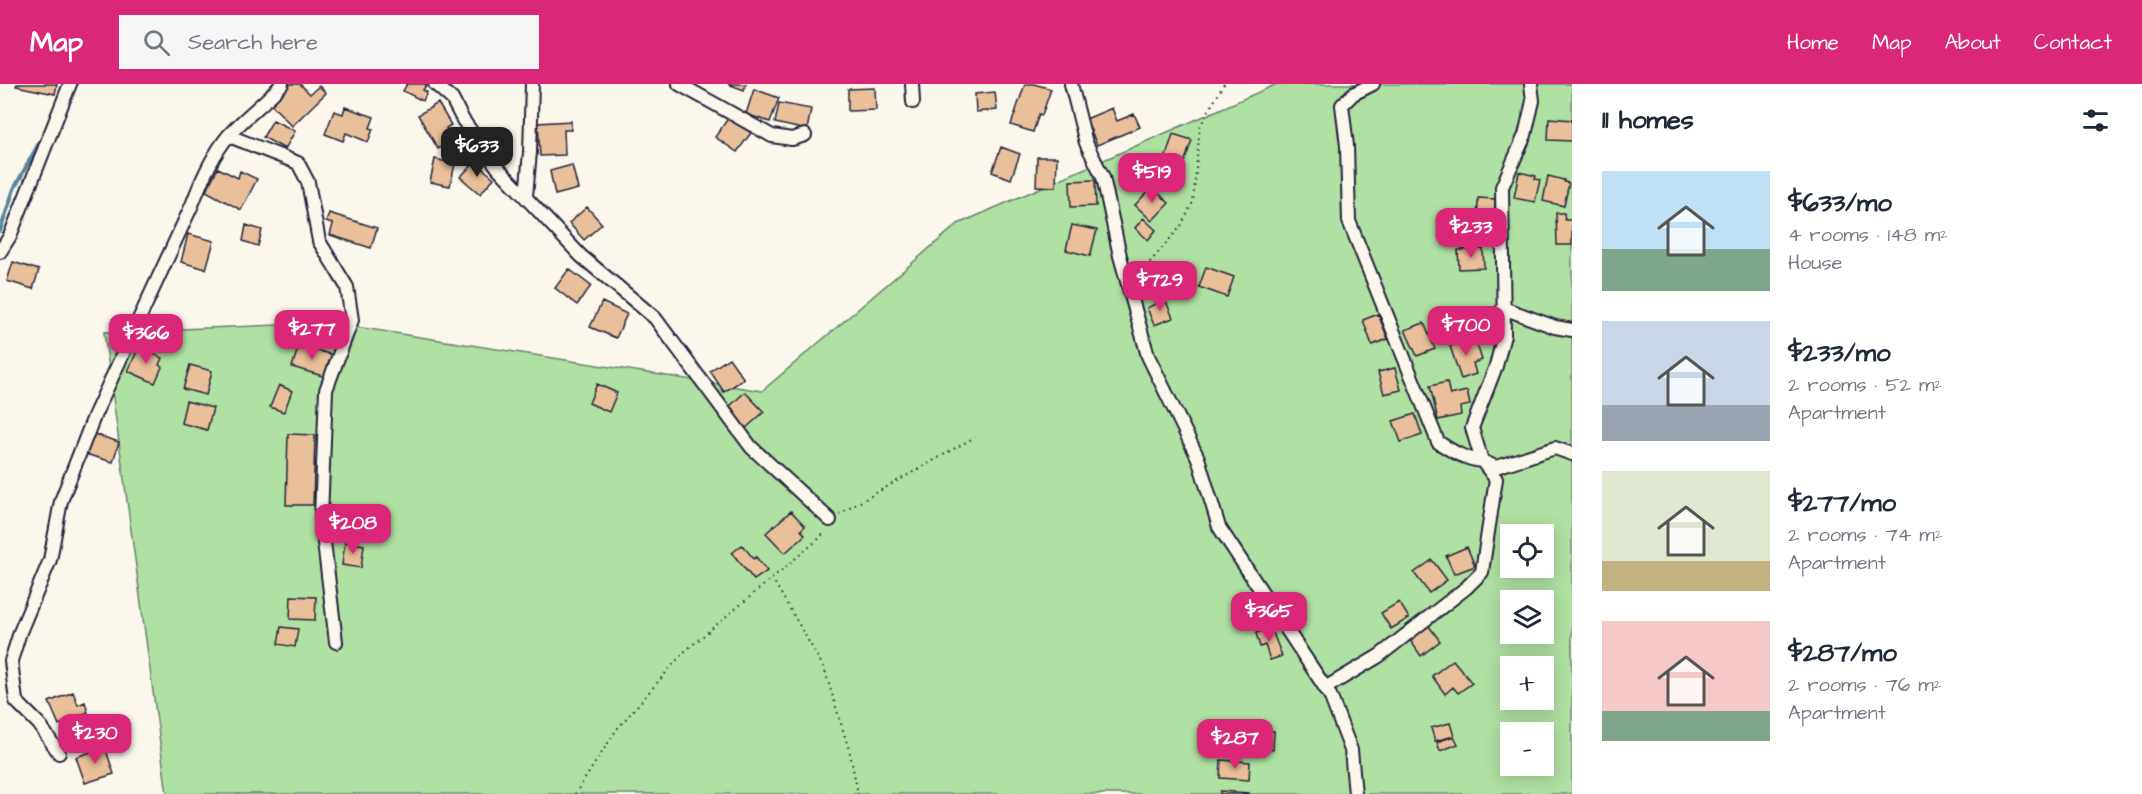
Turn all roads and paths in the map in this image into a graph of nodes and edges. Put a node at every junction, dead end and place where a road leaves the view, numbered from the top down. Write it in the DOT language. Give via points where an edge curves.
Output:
graph roads {
  1 [pos="70,84"];
  2 [pos="282,84"];
  3 [pos="435,84"];
  4 [pos="532,84"];
  5 [pos="680,84"];
  6 [pos="912,84"];
  7 [pos="1071,84"];
  8 [pos="1224,84"];
  9 [pos="1373,84"];
  10 [pos="1531,84"];
  11 [pos="913,102"];
  12 [pos="805,135"];
  13 [pos="229,136"];
  14 [pos="526,196"];
  15 [pos="0,252"];
  16 [pos="1129,287"];
  17 [pos="1503,308"];
  18 [pos="1572,330"];
  19 [pos="975,437"];
  20 [pos="1572,454"];
  21 [pos="1482,460"];
  22 [pos="830,520"];
  23 [pos="772,578"];
  24 [pos="336,642"];
  25 [pos="1325,688"];
  26 [pos="59,753"];
  27 [pos="575,794"];
  28 [pos="858,794"];
  29 [pos="1356,794"];
  1 -- 15 [label="street" via="10,236"];
  2 -- 13 [label="street"];
  3 -- 14 [label="street" via="452,99 498,168"];
  4 -- 14 [label="street"];
  5 -- 12 [label="street" via="772,136 792,139"];
  6 -- 11 [label="street"];
  7 -- 16 [label="street" via="1086,142 1103,177"];
  8 -- 16 [label="path" via="1200,126 1193,202 1181,226"];
  9 -- 21 [label="street" via="1342,105 1349,221 1438,442 1455,453"];
  10 -- 17 [label="street" via="1533,101 1525,135 1502,187"];
  13 -- 24 [label="street" via="298,163 308,182 319,241 347,287 352,320 326,390 321,517"];
  13 -- 26 [label="street" via="203,177 95,414 61,501 50,560 11,661 16,701 39,724"];
  14 -- 22 [label="street" via="581,256 655,318 751,447"];
  16 -- 25 [label="street" via="1148,356 1198,458 1219,527"];
  17 -- 18 [label="street"];
  17 -- 21 [label="street" via="1504,335 1496,366 1472,428"];
  19 -- 22 [label="path"];
  20 -- 21 [label="street" via="1556,448 1496,467"];
  21 -- 25 [label="street" via="1496,479 1482,572 1379,656"];
  22 -- 23 [label="path" via="821,537"];
  23 -- 27 [label="path" via="684,651 617,729"];
  23 -- 28 [label="path" via="824,668"];
  25 -- 29 [label="street" via="1351,750"];
}
